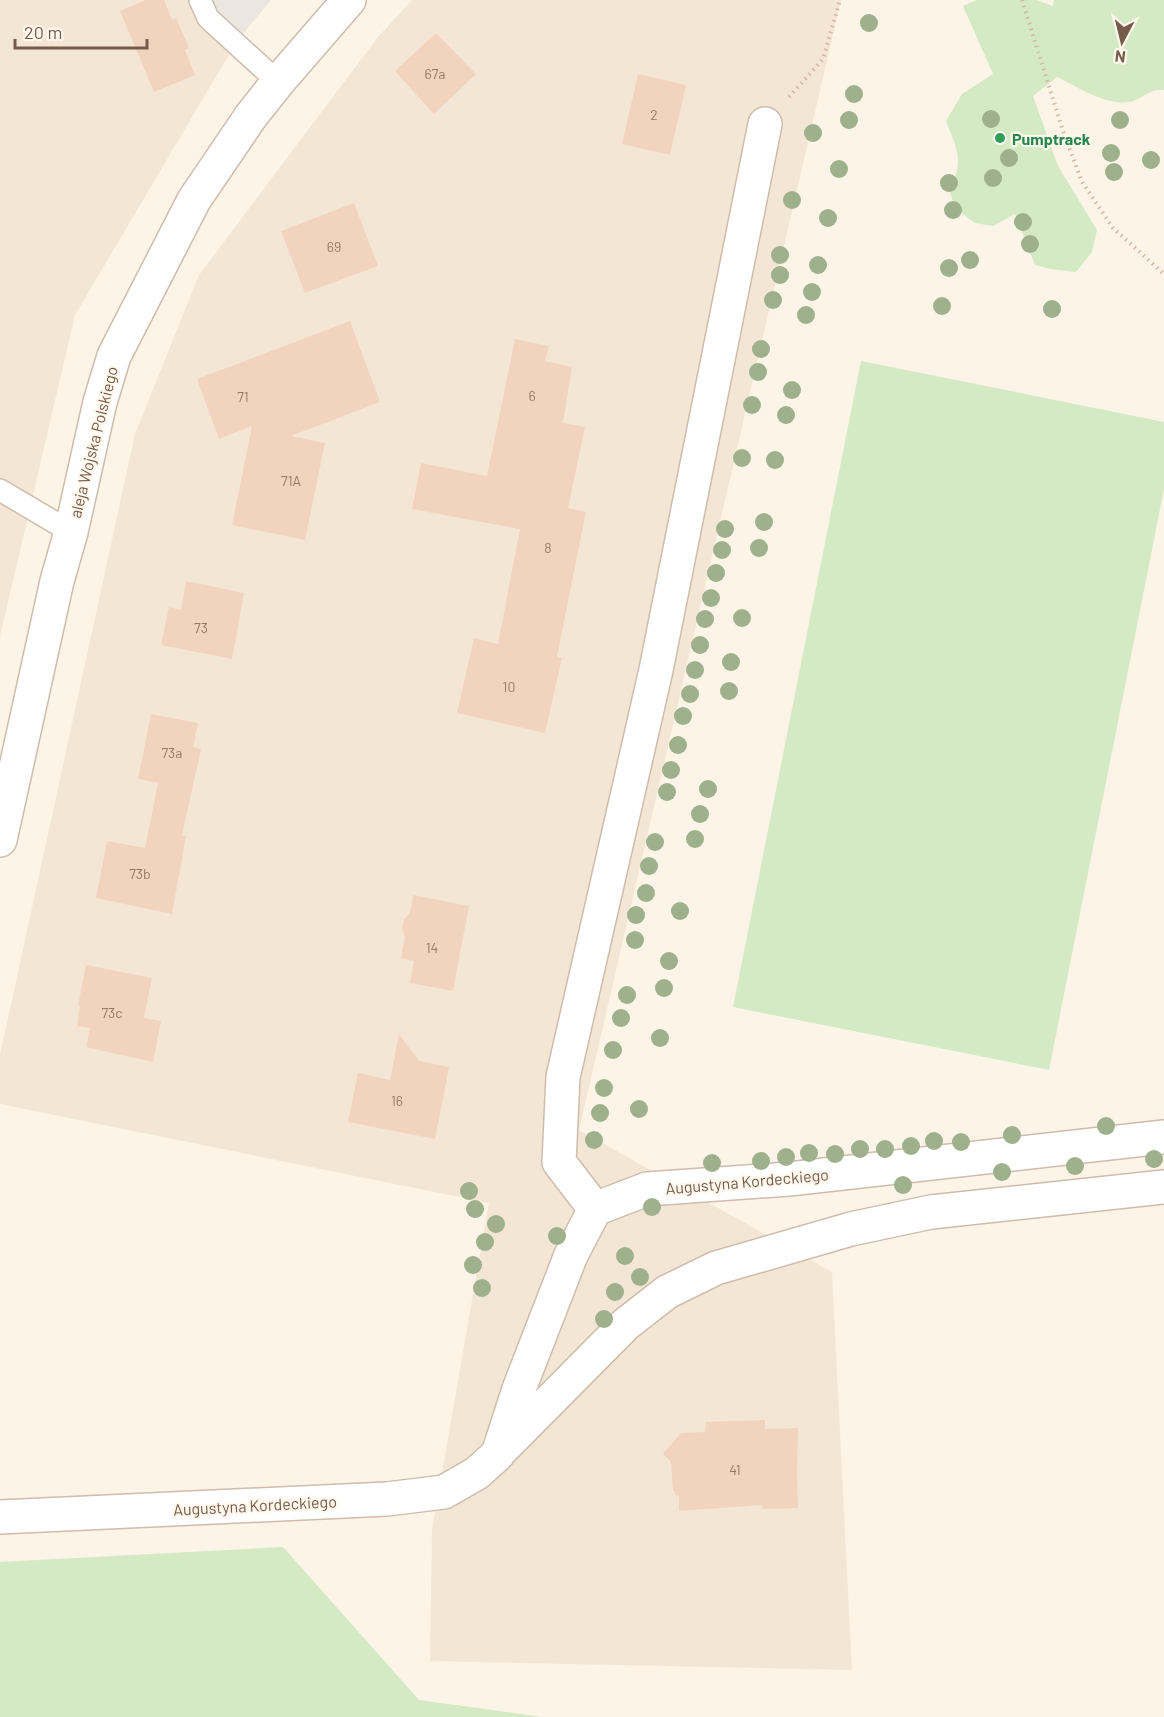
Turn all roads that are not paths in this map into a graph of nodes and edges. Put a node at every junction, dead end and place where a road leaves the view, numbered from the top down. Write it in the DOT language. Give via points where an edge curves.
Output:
graph roads {
  1 [pos="200,0"];
  2 [pos="349,0"];
  3 [pos="278,82"];
  4 [pos="765,124"];
  5 [pos="0,490"];
  6 [pos="71,531"];
  7 [pos="0,840"];
  8 [pos="1164,1137"];
  9 [pos="1164,1187"];
  10 [pos="595,1209"];
  11 [pos="498,1454"];
  12 [pos="0,1517"];
  1 -- 3 [label="lane" via="208,18"];
  2 -- 3 [label="street, aleja Wojska Polskiego"];
  3 -- 6 [label="street, aleja Wojska Polskiego" via="194,200 114,356"];
  4 -- 10 [label="street" via="656,670 563,1077 559,1161"];
  5 -- 6 [label="lane"];
  6 -- 7 [label="street, aleja Wojska Polskiego"];
  8 -- 10 [label="street, Augustyna Kordeckiego" via="789,1179 647,1188"];
  9 -- 11 [label="street, Augustyna Kordeckiego" via="931,1212 851,1229 716,1268 667,1292 626,1324"];
  10 -- 11 [label="street" via="571,1255"];
  11 -- 12 [label="street, Augustyna Kordeckiego" via="477,1473 444,1492 387,1499"];
}
